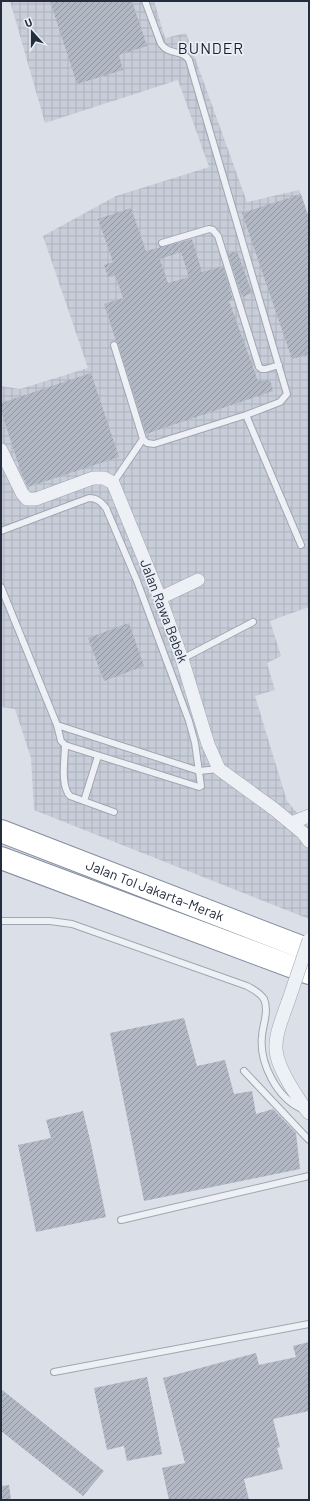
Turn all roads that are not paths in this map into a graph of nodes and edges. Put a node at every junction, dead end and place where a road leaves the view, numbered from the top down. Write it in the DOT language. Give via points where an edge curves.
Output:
graph roads {
  1 [pos="145,1"];
  2 [pos="162,243"];
  3 [pos="114,345"];
  4 [pos="279,365"];
  5 [pos="246,415"];
  6 [pos="143,439"];
  7 [pos="1,450"];
  8 [pos="113,483"];
  9 [pos="1,531"];
  10 [pos="302,545"];
  11 [pos="198,580"];
  12 [pos="1,587"];
  13 [pos="160,598"];
  14 [pos="254,622"];
  15 [pos="182,659"];
  16 [pos="57,725"];
  17 [pos="65,745"];
  18 [pos="98,756"];
  19 [pos="219,769"];
  20 [pos="199,771"];
  21 [pos="84,801"];
  22 [pos="114,812"];
  23 [pos="309,816"];
  24 [pos="291,823"];
  25 [pos="1,831"];
  26 [pos="309,841"];
  27 [pos="1,858"];
  28 [pos="1,921"];
  29 [pos="309,940"];
  30 [pos="309,950"];
  31 [pos="309,973"];
  32 [pos="244,1071"];
  33 [pos="308,1112"];
  34 [pos="309,1140"];
  35 [pos="309,1176"];
  36 [pos="121,1220"];
  37 [pos="309,1324"];
  38 [pos="54,1372"];
  1 -- 4 [label="lane" via="165,50 186,56 189,60"];
  2 -- 4 [label="lane" via="209,229 215,232 259,366 266,369"];
  3 -- 6 [label="lane"];
  4 -- 5 [label="lane" via="287,390 285,398"];
  5 -- 6 [label="lane" via="154,444"];
  5 -- 10 [label="lane"];
  6 -- 8 [label="lane"];
  7 -- 8 [label="street" via="27,499 36,499 93,478 104,478"];
  8 -- 13 [label="street, Jalan Rawa Bebek"];
  9 -- 20 [label="lane" via="90,498 101,502 106,508 176,683 195,743"];
  11 -- 13 [label="street"];
  12 -- 16 [label="lane"];
  13 -- 15 [label="street, Jalan Rawa Bebek"];
  14 -- 15 [label="lane"];
  15 -- 19 [label="street, Jalan Rawa Bebek" via="208,744"];
  16 -- 17 [label="lane"];
  16 -- 20 [label="lane"];
  17 -- 18 [label="lane"];
  17 -- 21 [label="lane" via="66,792"];
  18 -- 20 [label="lane" via="199,787"];
  18 -- 21 [label="lane"];
  19 -- 20 [label="lane"];
  19 -- 24 [label="street"];
  21 -- 22 [label="lane"];
  23 -- 24 [label="street"];
  24 -- 26 [label="street"];
  25 -- 30 [label="highway, Jalan Tol Jakarta–Merak"];
  27 -- 31 [label="highway, Jalan Tol Jakarta–Merak"];
  28 -- 33 [label="lane" via="50,921 72,924 247,986 263,999 266,1009 262,1050 272,1080 296,1106"];
  29 -- 33 [label="street, bridge" via="277,1032 275,1049 283,1073"];
  32 -- 34 [label="lane"];
  35 -- 36 [label="lane"];
  37 -- 38 [label="lane"];
}
